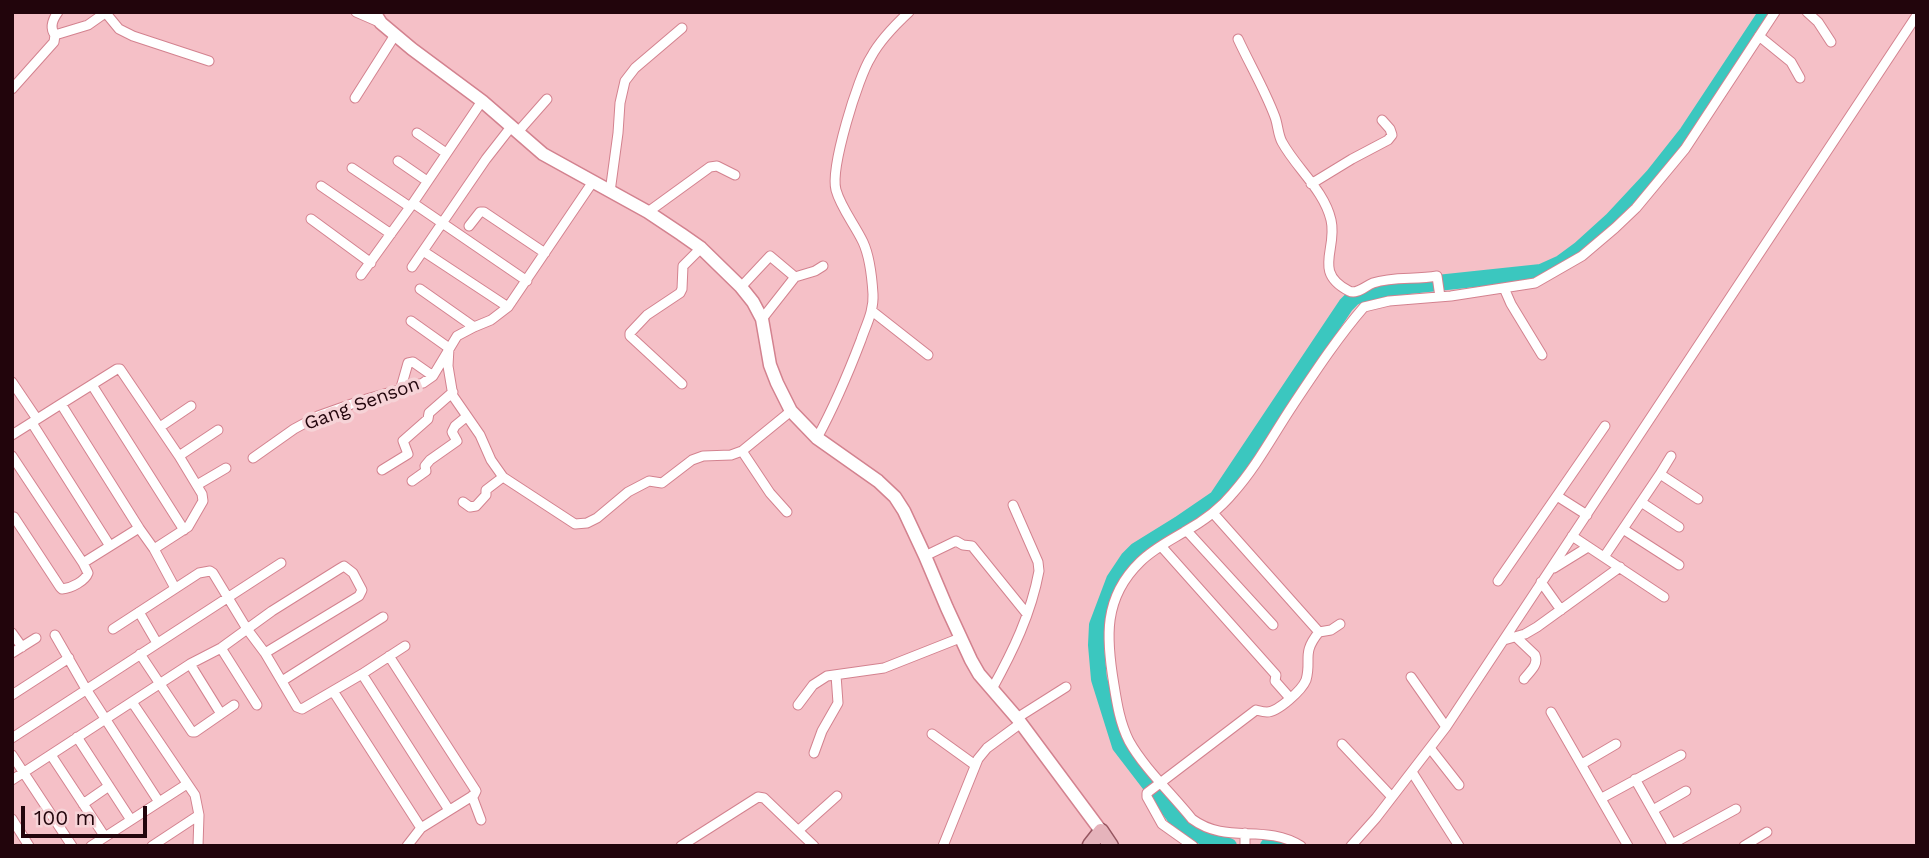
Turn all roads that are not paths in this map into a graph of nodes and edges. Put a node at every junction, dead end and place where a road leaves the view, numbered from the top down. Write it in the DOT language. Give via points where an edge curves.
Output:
graph roads {
  1 [pos="58,12"];
  2 [pos="356,12"];
  3 [pos="909,12"];
  4 [pos="1774,12"];
  5 [pos="1807,12"];
  6 [pos="105,13"];
  7 [pos="1917,15"];
  8 [pos="377,18"];
  9 [pos="682,28"];
  10 [pos="55,35"];
  11 [pos="396,35"];
  12 [pos="1759,36"];
  13 [pos="1238,39"];
  14 [pos="1831,42"];
  15 [pos="209,61"];
  16 [pos="1800,78"];
  17 [pos="12,89"];
  18 [pos="355,98"];
  19 [pos="547,99"];
  20 [pos="482,101"];
  21 [pos="1382,120"];
  22 [pos="514,130"];
  23 [pos="417,133"];
  24 [pos="446,153"];
  25 [pos="398,161"];
  26 [pos="352,168"];
  27 [pos="735,176"];
  28 [pos="426,181"];
  29 [pos="592,183"];
  30 [pos="1311,184"];
  31 [pos="321,186"];
  32 [pos="610,192"];
  33 [pos="411,206"];
  34 [pos="648,212"];
  35 [pos="311,219"];
  36 [pos="442,223"];
  37 [pos="469,226"];
  38 [pos="391,234"];
  39 [pos="701,248"];
  40 [pos="424,251"];
  41 [pos="545,253"];
  42 [pos="371,262"];
  43 [pos="823,266"];
  44 [pos="412,267"];
  45 [pos="361,275"];
  46 [pos="795,277"];
  47 [pos="527,281"];
  48 [pos="741,287"];
  49 [pos="1504,288"];
  50 [pos="420,289"];
  51 [pos="1440,293"];
  52 [pos="508,307"];
  53 [pos="872,310"];
  54 [pos="762,319"];
  55 [pos="411,321"];
  56 [pos="474,327"];
  57 [pos="449,348"];
  58 [pos="928,355"];
  59 [pos="1542,355"];
  60 [pos="433,376"];
  61 [pos="12,382"];
  62 [pos="682,384"];
  63 [pos="92,385"];
  64 [pos="400,391"];
  65 [pos="453,392"];
  66 [pos="61,404"];
  67 [pos="191,407"];
  68 [pos="792,411"];
  69 [pos="466,417"];
  70 [pos="34,421"];
  71 [pos="1605,426"];
  72 [pos="160,427"];
  73 [pos="218,430"];
  74 [pos="12,435"];
  75 [pos="817,438"];
  76 [pos="742,451"];
  77 [pos="12,456"];
  78 [pos="179,456"];
  79 [pos="1671,456"];
  80 [pos="253,458"];
  81 [pos="226,468"];
  82 [pos="382,470"];
  83 [pos="1660,474"];
  84 [pos="503,477"];
  85 [pos="412,481"];
  86 [pos="197,485"];
  87 [pos="1558,496"];
  88 [pos="1698,499"];
  89 [pos="463,502"];
  90 [pos="1641,502"];
  91 [pos="1013,505"];
  92 [pos="787,512"];
  93 [pos="1213,513"];
  94 [pos="1587,515"];
  95 [pos="13,517"];
  96 [pos="1679,527"];
  97 [pos="138,528"];
  98 [pos="1623,528"];
  99 [pos="184,530"];
  100 [pos="1187,531"];
  101 [pos="1572,536"];
  102 [pos="110,546"];
  103 [pos="1161,546"];
  104 [pos="1588,547"];
  105 [pos="154,549"];
  106 [pos="925,556"];
  107 [pos="1604,557"];
  108 [pos="83,563"];
  109 [pos="281,563"];
  110 [pos="1679,565"];
  111 [pos="1619,567"];
  112 [pos="1550,570"];
  113 [pos="1498,581"];
  114 [pos="1542,582"];
  115 [pos="175,588"];
  116 [pos="1664,597"];
  117 [pos="229,598"];
  118 [pos="1561,610"];
  119 [pos="139,612"];
  120 [pos="1027,614"];
  121 [pos="383,618"];
  122 [pos="1340,624"];
  123 [pos="1273,625"];
  124 [pos="114,629"];
  125 [pos="247,629"];
  126 [pos="1319,632"];
  127 [pos="12,633"];
  128 [pos="55,635"];
  129 [pos="1516,637"];
  130 [pos="36,638"];
  131 [pos="960,638"];
  132 [pos="1504,640"];
  133 [pos="157,643"];
  134 [pos="405,646"];
  135 [pos="22,647"];
  136 [pos="221,649"];
  137 [pos="12,653"];
  138 [pos="265,653"];
  139 [pos="140,654"];
  140 [pos="389,656"];
  141 [pos="69,658"];
  142 [pos="190,664"];
  143 [pos="362,674"];
  144 [pos="836,674"];
  145 [pos="1411,677"];
  146 [pos="1524,679"];
  147 [pos="282,681"];
  148 [pos="159,684"];
  149 [pos="1066,687"];
  150 [pos="992,689"];
  151 [pos="86,690"];
  152 [pos="333,691"];
  153 [pos="12,695"];
  154 [pos="1290,698"];
  155 [pos="132,702"];
  156 [pos="234,705"];
  157 [pos="257,705"];
  158 [pos="798,705"];
  159 [pos="1551,712"];
  160 [pos="220,715"];
  161 [pos="105,719"];
  162 [pos="1019,721"];
  163 [pos="1446,727"];
  164 [pos="932,734"];
  165 [pos="77,737"];
  166 [pos="12,738"];
  167 [pos="1342,744"];
  168 [pos="1616,744"];
  169 [pos="1430,748"];
  170 [pos="814,753"];
  171 [pos="12,755"];
  172 [pos="51,755"];
  173 [pos="1681,755"];
  174 [pos="1582,764"];
  175 [pos="975,765"];
  176 [pos="24,772"];
  177 [pos="1412,772"];
  178 [pos="1635,779"];
  179 [pos="12,780"];
  180 [pos="187,783"];
  181 [pos="1459,785"];
  182 [pos="109,786"];
  183 [pos="1155,786"];
  184 [pos="1686,791"];
  185 [pos="472,796"];
  186 [pos="837,796"];
  187 [pos="1391,796"];
  188 [pos="1602,798"];
  189 [pos="159,802"];
  190 [pos="83,803"];
  191 [pos="1736,809"];
  192 [pos="449,810"];
  193 [pos="1653,810"];
  194 [pos="200,815"];
  195 [pos="12,820"];
  196 [pos="131,820"];
  197 [pos="481,820"];
  198 [pos="421,828"];
  199 [pos="799,830"];
  200 [pos="1767,832"];
  201 [pos="105,837"];
  202 [pos="1099,839"];
  203 [pos="1245,839"];
  204 [pos="1088,845"];
  205 [pos="1672,845"];
  206 [pos="29,846"];
  207 [pos="72,846"];
  208 [pos="91,846"];
  209 [pos="152,846"];
  210 [pos="198,846"];
  211 [pos="407,846"];
  212 [pos="681,846"];
  213 [pos="814,846"];
  214 [pos="943,846"];
  215 [pos="1111,846"];
  216 [pos="1194,846"];
  217 [pos="1301,846"];
  218 [pos="1351,846"];
  219 [pos="1459,846"];
  220 [pos="1628,846"];
  221 [pos="1744,846"];
  1 -- 10 [label="street" via="53,23"];
  2 -- 8 [label="street"];
  3 -- 53 [label="street" via="869,58 834,178 836,192 865,244"];
  4 -- 12 [label="street"];
  5 -- 14 [label="street"];
  6 -- 10 [label="street" via="88,25"];
  6 -- 15 [label="street" via="133,36"];
  7 -- 94 [label="street"];
  8 -- 11 [label="street"];
  9 -- 32 [label="street" via="625,81"];
  10 -- 17 [label="street" via="50,49"];
  11 -- 18 [label="street"];
  11 -- 20 [label="street"];
  12 -- 16 [label="street" via="1791,62"];
  12 -- 49 [label="street" via="1685,149 1636,208 1582,256 1535,283"];
  13 -- 30 [label="street" via="1276,118 1281,141"];
  19 -- 22 [label="street"];
  20 -- 22 [label="street"];
  20 -- 24 [label="street"];
  21 -- 30 [label="street" via="1392,135 1388,140"];
  22 -- 29 [label="street" via="543,154"];
  22 -- 36 [label="street" via="486,159"];
  23 -- 24 [label="street"];
  24 -- 28 [label="street"];
  25 -- 28 [label="street"];
  26 -- 33 [label="street"];
  27 -- 34 [label="street" via="710,167"];
  28 -- 33 [label="street"];
  29 -- 32 [label="street"];
  29 -- 41 [label="street, Gang Senson"];
  30 -- 51 [label="street" via="1331,218 1327,267 1343,287 1356,292 1373,283 1438,277"];
  31 -- 38 [label="street"];
  32 -- 34 [label="street"];
  33 -- 36 [label="street"];
  33 -- 38 [label="street"];
  34 -- 39 [label="street"];
  35 -- 42 [label="street"];
  36 -- 40 [label="street"];
  36 -- 47 [label="street"];
  37 -- 41 [label="street" via="484,212"];
  38 -- 42 [label="street"];
  39 -- 48 [label="street"];
  39 -- 62 [label="street" via="683,266 680,293 630,333"];
  40 -- 44 [label="street"];
  40 -- 52 [label="street"];
  41 -- 47 [label="street, Gang Senson"];
  42 -- 45 [label="street"];
  43 -- 46 [label="street"];
  46 -- 48 [label="street" via="770,256"];
  46 -- 54 [label="street"];
  47 -- 52 [label="street, Gang Senson"];
  48 -- 54 [label="street"];
  49 -- 51 [label="street"];
  49 -- 59 [label="street"];
  50 -- 56 [label="street"];
  51 -- 93 [label="street" via="1364,307 1248,475"];
  52 -- 56 [label="street, Gang Senson"];
  53 -- 58 [label="street"];
  53 -- 75 [label="street"];
  54 -- 68 [label="street" via="771,365"];
  55 -- 57 [label="street"];
  56 -- 57 [label="street, Gang Senson" via="457,336"];
  57 -- 60 [label="street, Gang Senson"];
  57 -- 65 [label="street"];
  60 -- 64 [label="street, Gang Senson"];
  60 -- 64 [label="street" via="408,363"];
  61 -- 70 [label="street"];
  63 -- 66 [label="street"];
  63 -- 72 [label="street" via="120,369"];
  63 -- 99 [label="street"];
  64 -- 80 [label="street, Gang Senson" via="318,416"];
  65 -- 69 [label="street"];
  65 -- 82 [label="street" via="403,441 408,454"];
  66 -- 70 [label="street"];
  66 -- 97 [label="street"];
  67 -- 72 [label="street"];
  68 -- 75 [label="street"];
  68 -- 76 [label="street"];
  69 -- 84 [label="street"];
  69 -- 85 [label="street" via="452,432 457,441 430,460 426,471"];
  70 -- 74 [label="street"];
  70 -- 102 [label="street"];
  71 -- 87 [label="street"];
  72 -- 78 [label="street"];
  73 -- 78 [label="street"];
  75 -- 106 [label="street" via="895,498"];
  76 -- 84 [label="street" via="692,460 662,483 649,481 628,492 587,523 575,524"];
  76 -- 92 [label="street"];
  77 -- 108 [label="street"];
  78 -- 86 [label="street"];
  79 -- 83 [label="street"];
  81 -- 86 [label="street"];
  83 -- 88 [label="street"];
  83 -- 90 [label="street"];
  84 -- 89 [label="street" via="486,490 477,506"];
  86 -- 99 [label="street" via="203,501"];
  87 -- 94 [label="street"];
  87 -- 113 [label="street"];
  90 -- 96 [label="street"];
  90 -- 98 [label="street"];
  91 -- 120 [label="street" via="1038,562"];
  93 -- 100 [label="street"];
  93 -- 126 [label="street"];
  94 -- 101 [label="street"];
  95 -- 108 [label="street" via="62,589 85,578 88,573"];
  97 -- 102 [label="street"];
  97 -- 105 [label="street"];
  98 -- 107 [label="street"];
  98 -- 110 [label="street"];
  99 -- 105 [label="street"];
  100 -- 103 [label="street"];
  100 -- 123 [label="street"];
  101 -- 104 [label="street"];
  101 -- 112 [label="street"];
  102 -- 108 [label="street"];
  103 -- 154 [label="street" via="1276,675 1275,681"];
  103 -- 183 [label="street" via="1139,562 1120,586 1107,639 1122,722"];
  104 -- 107 [label="street"];
  104 -- 112 [label="street"];
  105 -- 115 [label="street"];
  106 -- 120 [label="street" via="956,541 972,546"];
  106 -- 131 [label="street"];
  107 -- 111 [label="street"];
  109 -- 117 [label="street"];
  111 -- 116 [label="street"];
  111 -- 118 [label="street"];
  112 -- 114 [label="street"];
  114 -- 118 [label="street"];
  114 -- 132 [label="street"];
  115 -- 117 [label="street" via="210,570"];
  115 -- 119 [label="street"];
  117 -- 125 [label="street"];
  117 -- 133 [label="street"];
  118 -- 129 [label="street"];
  119 -- 124 [label="street"];
  119 -- 133 [label="street"];
  120 -- 150 [label="street"];
  121 -- 147 [label="street"];
  122 -- 126 [label="street"];
  125 -- 136 [label="street"];
  125 -- 138 [label="street"];
  125 -- 138 [label="street" via="344,566 353,573 362,590 359,596"];
  126 -- 154 [label="street" via="1309,643 1307,678"];
  127 -- 135 [label="street"];
  128 -- 141 [label="street"];
  129 -- 132 [label="street"];
  129 -- 146 [label="street" via="1537,659"];
  130 -- 135 [label="street"];
  131 -- 144 [label="street" via="884,668"];
  131 -- 150 [label="street"];
  132 -- 163 [label="street"];
  133 -- 139 [label="street"];
  134 -- 140 [label="street"];
  135 -- 137 [label="street"];
  136 -- 142 [label="street"];
  136 -- 157 [label="street"];
  138 -- 147 [label="street"];
  139 -- 148 [label="street"];
  139 -- 151 [label="street"];
  140 -- 143 [label="street"];
  140 -- 185 [label="street" via="475,789"];
  141 -- 151 [label="street"];
  141 -- 153 [label="street"];
  142 -- 148 [label="street"];
  142 -- 160 [label="street"];
  143 -- 152 [label="street"];
  143 -- 192 [label="street"];
  144 -- 158 [label="street" via="819,680"];
  144 -- 170 [label="street" via="838,704"];
  145 -- 163 [label="street"];
  147 -- 152 [label="street" via="302,709"];
  148 -- 155 [label="street"];
  148 -- 160 [label="street" via="192,732"];
  149 -- 162 [label="street"];
  150 -- 162 [label="street"];
  151 -- 161 [label="street"];
  151 -- 166 [label="street"];
  152 -- 198 [label="street"];
  154 -- 183 [label="street" via="1269,712 1256,710"];
  155 -- 161 [label="street"];
  155 -- 180 [label="street"];
  156 -- 160 [label="street"];
  159 -- 174 [label="street"];
  161 -- 165 [label="street"];
  161 -- 189 [label="street"];
  162 -- 175 [label="street" via="987,748"];
  162 -- 202 [label="street"];
  163 -- 169 [label="street"];
  164 -- 175 [label="street"];
  165 -- 172 [label="street"];
  165 -- 182 [label="street"];
  167 -- 187 [label="street"];
  168 -- 174 [label="street"];
  169 -- 177 [label="street"];
  169 -- 181 [label="street"];
  171 -- 176 [label="street"];
  172 -- 176 [label="street"];
  172 -- 190 [label="street"];
  173 -- 178 [label="street"];
  174 -- 188 [label="street"];
  175 -- 214 [label="street"];
  176 -- 179 [label="street"];
  176 -- 207 [label="street"];
  177 -- 187 [label="street"];
  177 -- 219 [label="street"];
  178 -- 188 [label="street"];
  178 -- 193 [label="street"];
  180 -- 189 [label="street"];
  180 -- 194 [label="street"];
  182 -- 190 [label="street"];
  182 -- 196 [label="street"];
  183 -- 203 [label="street" via="1201,826"];
  183 -- 216 [label="street" via="1147,797 1162,824"];
  184 -- 193 [label="street"];
  185 -- 192 [label="street"];
  185 -- 197 [label="street"];
  186 -- 199 [label="street"];
  187 -- 218 [label="street"];
  188 -- 220 [label="street"];
  189 -- 196 [label="street"];
  190 -- 201 [label="street"];
  191 -- 205 [label="street"];
  192 -- 198 [label="street"];
  193 -- 205 [label="street"];
  194 -- 209 [label="street"];
  194 -- 210 [label="street"];
  195 -- 206 [label="street"];
  196 -- 201 [label="street"];
  198 -- 211 [label="street"];
  199 -- 212 [label="street" via="758,797"];
  199 -- 213 [label="street"];
  200 -- 221 [label="street"];
  201 -- 208 [label="street"];
  202 -- 204 [label="main road"];
  202 -- 215 [label="main road"];
  203 -- 217 [label="street" via="1280,835"];
}
